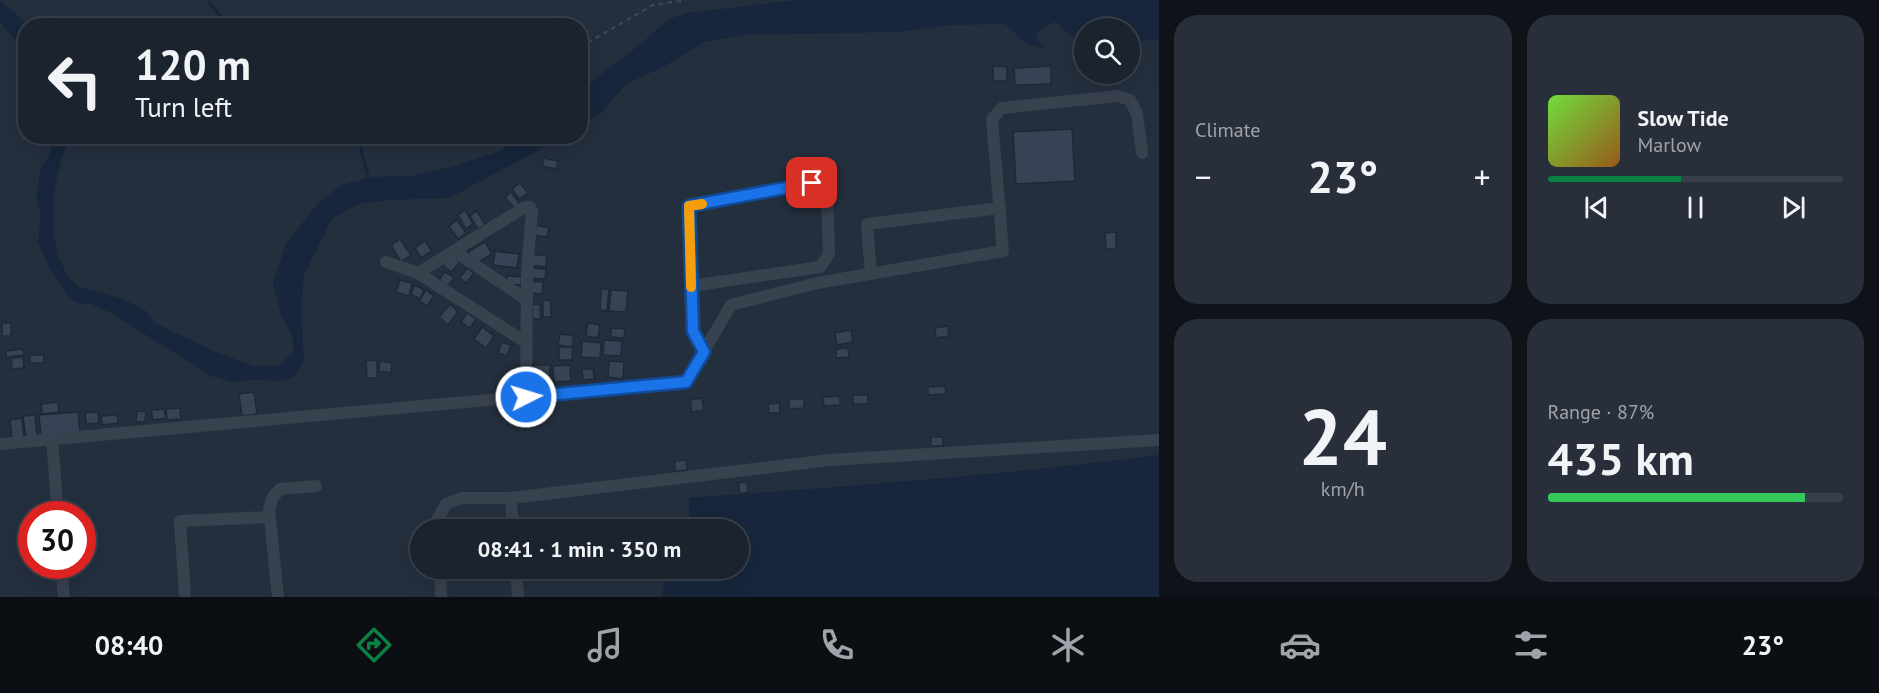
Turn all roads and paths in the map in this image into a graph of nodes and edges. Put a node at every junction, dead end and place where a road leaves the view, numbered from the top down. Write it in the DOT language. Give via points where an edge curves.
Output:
graph roads {
  1 [pos="686,0"];
  2 [pos="588,42"];
  3 [pos="1142,153"];
  4 [pos="1000,208"];
  5 [pos="454,250"];
  6 [pos="386,262"];
  7 [pos="417,273"];
  8 [pos="871,274"];
  9 [pos="691,286"];
  10 [pos="527,300"];
  11 [pos="527,343"];
  12 [pos="704,352"];
  13 [pos="526,397"];
  14 [pos="52,440"];
  15 [pos="1159,440"];
  16 [pos="0,444"];
  17 [pos="316,486"];
  18 [pos="511,498"];
  19 [pos="57,501"];
  20 [pos="270,517"];
  21 [pos="438,519"];
  22 [pos="512,519"];
  23 [pos="62,579"];
  24 [pos="440,579"];
  25 [pos="517,579"];
  26 [pos="64,597"];
  27 [pos="185,597"];
  28 [pos="278,597"];
  29 [pos="441,597"];
  30 [pos="518,597"];
  1 -- 2 [label="path" via="653,5"];
  3 -- 4 [label="street" via="1137,114 1130,100 1118,96 1002,108 992,118"];
  4 -- 8 [label="street" via="1003,251"];
  4 -- 8 [label="street" via="867,224"];
  5 -- 7 [label="street"];
  5 -- 10 [label="street"];
  5 -- 10 [label="street" via="530,207"];
  6 -- 7 [label="street"];
  7 -- 11 [label="street"];
  8 -- 12 [label="street" via="731,305"];
  9 -- 9 [label="street" via="689,206 812,183 823,185 828,193 829,254 820,267"];
  9 -- 12 [label="street" via="693,331"];
  10 -- 11 [label="street"];
  11 -- 13 [label="street"];
  12 -- 13 [label="street" via="686,382"];
  13 -- 14 [label="street"];
  14 -- 16 [label="street"];
  14 -- 19 [label="street"];
  15 -- 18 [label="street" via="830,460"];
  17 -- 20 [label="street" via="280,489 273,497"];
  18 -- 21 [label="street" via="462,498 446,504"];
  18 -- 22 [label="street"];
  20 -- 27 [label="street" via="180,521"];
  20 -- 28 [label="street"];
  23 -- 26 [label="street"];
  24 -- 29 [label="street"];
  25 -- 30 [label="street"];
}
